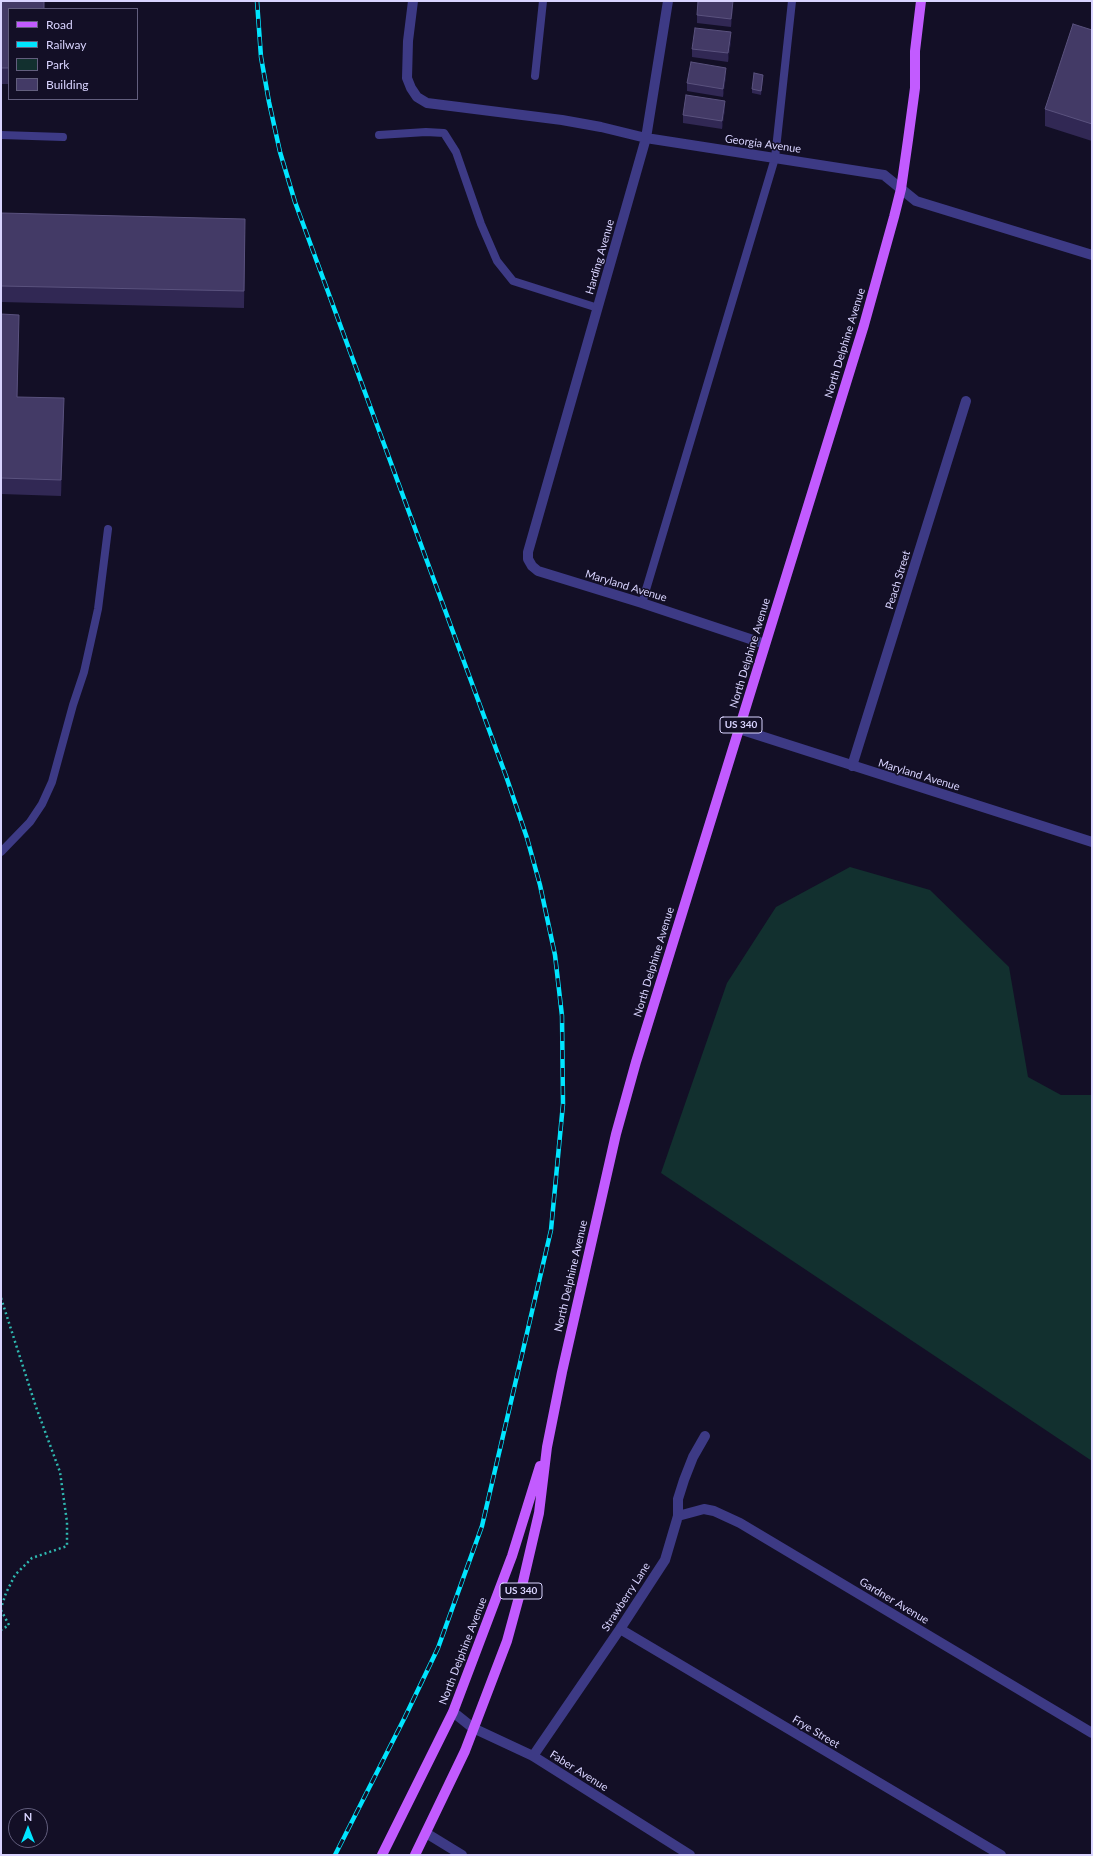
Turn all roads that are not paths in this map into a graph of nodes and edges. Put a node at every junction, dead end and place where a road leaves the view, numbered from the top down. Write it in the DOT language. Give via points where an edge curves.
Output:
graph roads {
  1 [pos="413,1"];
  2 [pos="543,1"];
  3 [pos="668,1"];
  4 [pos="792,1"];
  5 [pos="921,1"];
  6 [pos="535,76"];
  7 [pos="1,135"];
  8 [pos="379,135"];
  9 [pos="63,137"];
  10 [pos="646,138"];
  11 [pos="775,158"];
  12 [pos="901,189"];
  13 [pos="1092,255"];
  14 [pos="598,308"];
  15 [pos="966,401"];
  16 [pos="539,515"];
  17 [pos="108,529"];
  18 [pos="642,603"];
  19 [pos="765,644"];
  20 [pos="739,729"];
  21 [pos="852,766"];
  22 [pos="1092,842"];
  23 [pos="1,852"];
  24 [pos="705,1436"];
  25 [pos="547,1448"];
  26 [pos="678,1516"];
  27 [pos="620,1630"];
  28 [pos="453,1712"];
  29 [pos="473,1728"];
  30 [pos="1092,1733"];
  31 [pos="533,1756"];
  32 [pos="426,1833"];
  33 [pos="382,1855"];
  34 [pos="415,1855"];
  35 [pos="462,1855"];
  36 [pos="690,1855"];
  37 [pos="1001,1855"];
  1 -- 10 [label="street, Georgia Avenue" via="407,78 418,97 431,104 562,120"];
  2 -- 6 [label="lane"];
  3 -- 10 [label="street, Harding Avenue"];
  4 -- 11 [label="lane"];
  5 -- 12 [label="main road, North Delphine Avenue / US 340" via="915,51 915,88"];
  7 -- 9 [label="lane"];
  8 -- 14 [label="lane" via="426,132 444,134 456,152 497,261 512,281"];
  10 -- 11 [label="street, Georgia Avenue"];
  10 -- 14 [label="street, Harding Avenue"];
  11 -- 12 [label="street, Georgia Avenue" via="884,175"];
  11 -- 18 [label="lane"];
  12 -- 13 [label="street, Georgia Avenue" via="916,201"];
  12 -- 19 [label="main road, North Delphine Avenue / US 340" via="864,324"];
  14 -- 16 [label="street, Harding Avenue"];
  15 -- 21 [label="street, Peach Street"];
  16 -- 18 [label="street, Maryland Avenue" via="528,552 532,566 538,571"];
  17 -- 23 [label="lane" via="98,609 84,672 52,782 30,822"];
  18 -- 19 [label="street, Maryland Avenue"];
  19 -- 20 [label="main road, North Delphine Avenue / US 340"];
  20 -- 21 [label="street, Maryland Avenue"];
  20 -- 25 [label="main road, North Delphine Avenue / US 340" via="616,1134"];
  21 -- 22 [label="street, Maryland Avenue"];
  24 -- 26 [label="street, Strawberry Lane" via="684,1480 678,1499"];
  25 -- 28 [label="main road, North Delphine Avenue / US 340" via="512,1556"];
  25 -- 29 [label="main road, North Delphine Avenue / US 340" via="539,1513 522,1586 507,1641"];
  26 -- 27 [label="street, Strawberry Lane" via="665,1560"];
  26 -- 30 [label="street, Gardner Avenue" via="704,1509 740,1523"];
  27 -- 31 [label="street, Strawberry Lane"];
  27 -- 37 [label="street, Frye Street"];
  28 -- 29 [label="street, Faber Avenue"];
  28 -- 33 [label="main road, North Delphine Avenue / US 340"];
  29 -- 31 [label="street, Faber Avenue"];
  29 -- 32 [label="main road, North Delphine Avenue / US 340"];
  31 -- 36 [label="street, Faber Avenue"];
  32 -- 34 [label="main road, North Delphine Avenue / US 340"];
  32 -- 35 [label="street"];
}
